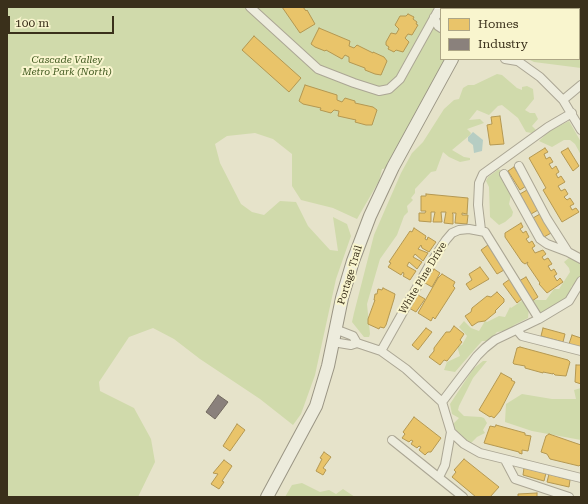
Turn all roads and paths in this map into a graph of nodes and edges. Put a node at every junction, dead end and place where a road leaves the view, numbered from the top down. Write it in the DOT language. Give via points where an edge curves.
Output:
graph roads {
  1 [pos="250,7"];
  2 [pos="440,7"];
  3 [pos="438,16"];
  4 [pos="440,27"];
  5 [pos="451,60"];
  6 [pos="517,60"];
  7 [pos="581,86"];
  8 [pos="563,100"];
  9 [pos="572,113"];
  10 [pos="581,130"];
  11 [pos="519,166"];
  12 [pos="504,174"];
  13 [pos="482,230"];
  14 [pos="568,252"];
  15 [pos="581,259"];
  16 [pos="581,281"];
  17 [pos="539,319"];
  18 [pos="335,329"];
  19 [pos="517,330"];
  20 [pos="333,342"];
  21 [pos="357,343"];
  22 [pos="381,351"];
  23 [pos="581,351"];
  24 [pos="442,402"];
  25 [pos="451,432"];
  26 [pos="392,440"];
  27 [pos="505,460"];
  28 [pos="439,477"];
  29 [pos="581,478"];
  30 [pos="557,495"];
  31 [pos="267,497"];
  32 [pos="463,497"];
  33 [pos="569,497"];
  1 -- 3 [label="street" via="318,69 379,91 389,89 397,83"];
  2 -- 3 [label="street"];
  3 -- 4 [label="street"];
  5 -- 18 [label="main road, Portage Trail" via="393,167 370,216 352,261"];
  6 -- 8 [label="street" via="540,77"];
  7 -- 8 [label="street"];
  8 -- 9 [label="street"];
  9 -- 10 [label="street"];
  9 -- 13 [label="street" via="548,127 483,174 479,183 478,205"];
  11 -- 14 [label="street"];
  12 -- 14 [label="street" via="540,239"];
  13 -- 17 [label="street" via="491,240"];
  13 -- 22 [label="street, White Pine Drive" via="459,230 446,240"];
  14 -- 15 [label="street"];
  16 -- 17 [label="street" via="569,301"];
  17 -- 19 [label="street"];
  18 -- 20 [label="main road, Portage Trail"];
  18 -- 21 [label="street" via="353,336"];
  19 -- 23 [label="street" via="522,336"];
  19 -- 24 [label="street" via="495,340 476,356"];
  20 -- 21 [label="street" via="351,345"];
  20 -- 31 [label="main road, Portage Trail" via="316,406"];
  21 -- 22 [label="street"];
  22 -- 24 [label="street" via="406,369"];
  24 -- 25 [label="street"];
  25 -- 27 [label="street" via="464,444 480,453"];
  25 -- 28 [label="street" via="445,465"];
  26 -- 28 [label="street"];
  27 -- 29 [label="street"];
  27 -- 30 [label="street" via="515,479"];
  28 -- 32 [label="street"];
  30 -- 33 [label="street"];
}
